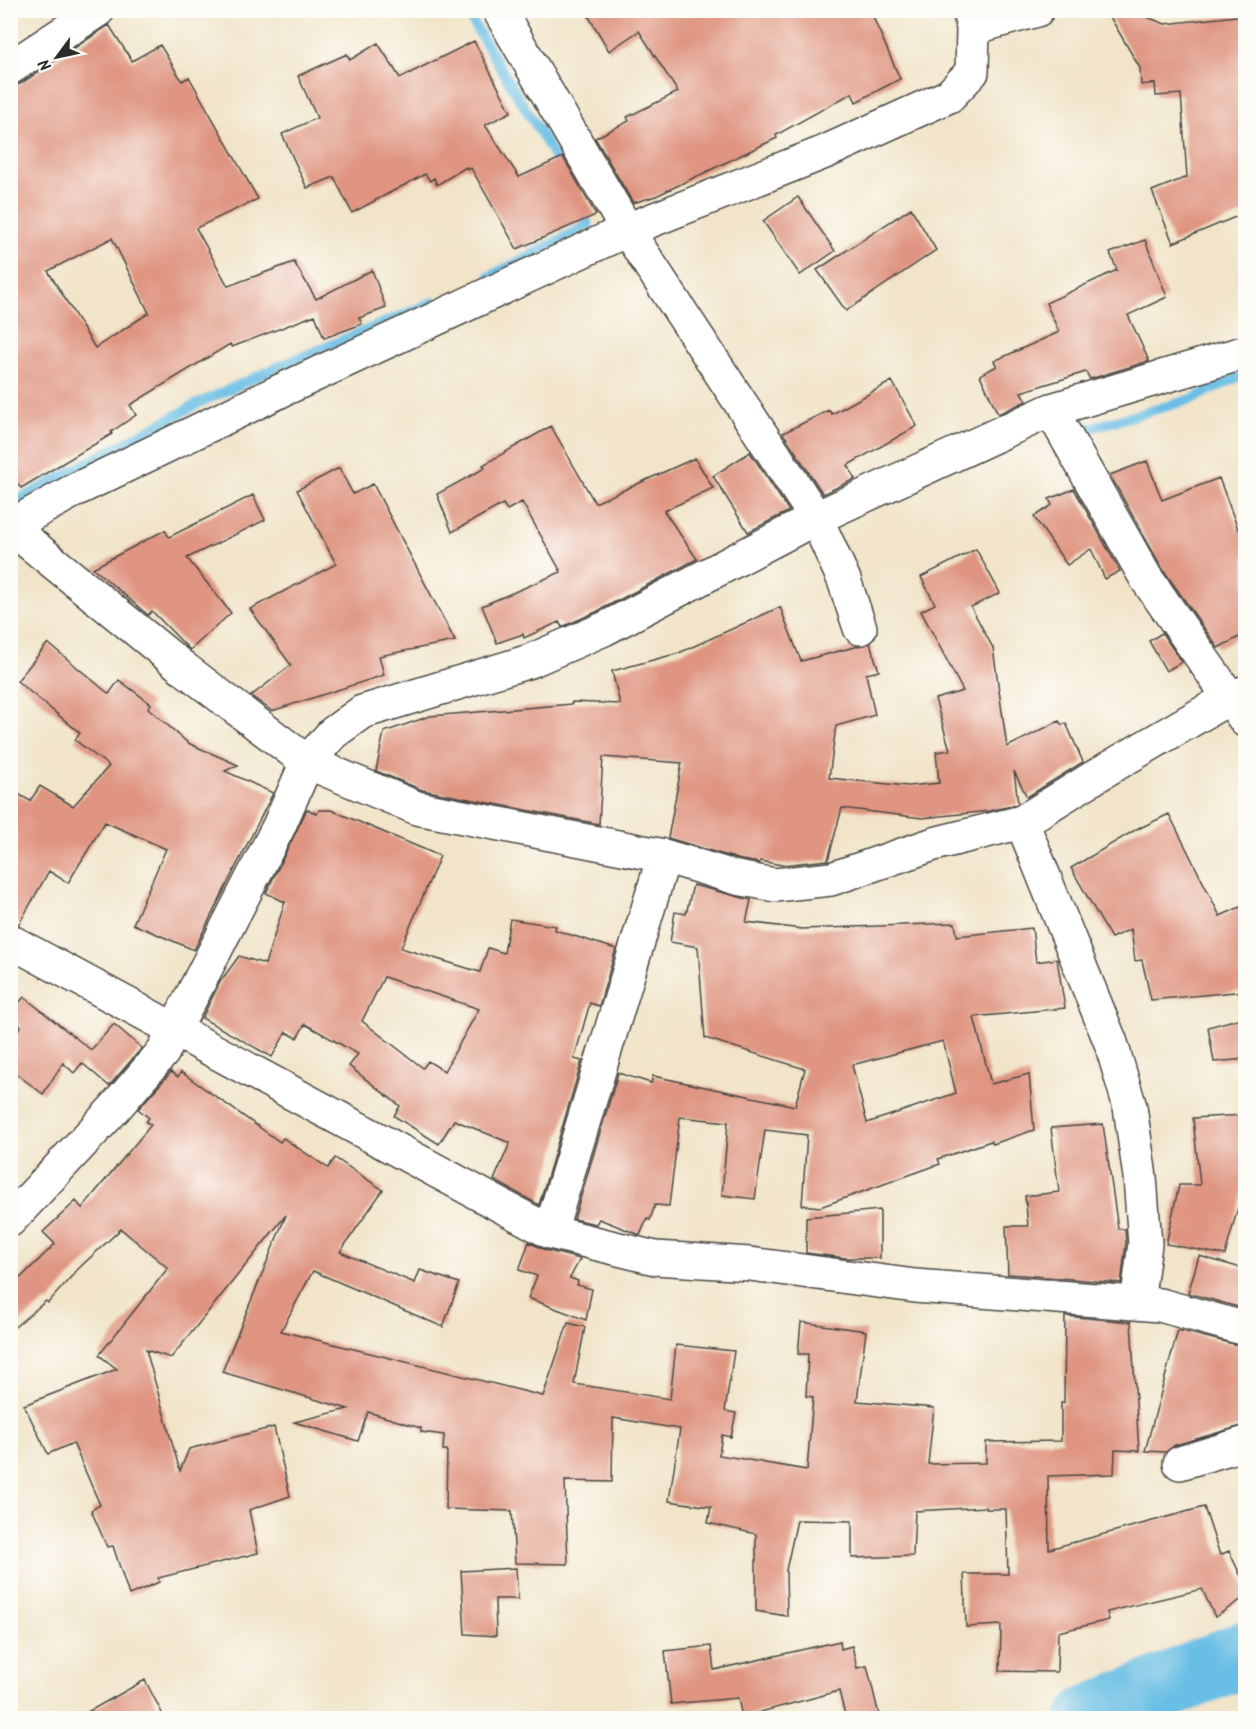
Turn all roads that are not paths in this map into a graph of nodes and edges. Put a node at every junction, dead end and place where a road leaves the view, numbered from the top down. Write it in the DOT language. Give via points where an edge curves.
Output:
graph roads {
  1 [pos="98,10"];
  2 [pos="499,10"];
  3 [pos="1037,10"];
  4 [pos="971,19"];
  5 [pos="10,68"];
  6 [pos="627,230"];
  7 [pos="1245,352"];
  8 [pos="1051,410"];
  9 [pos="816,518"];
  10 [pos="10,526"];
  11 [pos="860,628"];
  12 [pos="1240,704"];
  13 [pos="307,762"];
  14 [pos="1022,822"];
  15 [pos="664,856"];
  16 [pos="10,942"];
  17 [pos="173,1028"];
  18 [pos="10,1220"];
  19 [pos="550,1232"];
  20 [pos="1137,1303"];
  21 [pos="1245,1329"];
  22 [pos="1245,1443"];
  23 [pos="1180,1463"];
  1 -- 5 [label="street"];
  2 -- 6 [label="street"];
  3 -- 4 [label="street"];
  4 -- 6 [label="street" via="972,72 949,96 825,152"];
  6 -- 9 [label="street"];
  6 -- 10 [label="street" via="280,391 75,490"];
  7 -- 8 [label="street"];
  8 -- 9 [label="street"];
  8 -- 12 [label="street" via="1146,578"];
  9 -- 11 [label="street"];
  9 -- 13 [label="street" via="604,629 530,661 362,712 333,733"];
  10 -- 13 [label="street" via="182,668"];
  12 -- 14 [label="street" via="1109,768"];
  13 -- 15 [label="street" via="417,808"];
  13 -- 17 [label="street" via="279,826"];
  14 -- 15 [label="street" via="934,844 831,879 775,885"];
  14 -- 20 [label="street" via="1111,1043 1130,1107 1145,1244"];
  15 -- 19 [label="street"];
  16 -- 17 [label="street"];
  17 -- 18 [label="street" via="163,1052"];
  17 -- 19 [label="street"];
  19 -- 20 [label="street" via="655,1258 750,1264 915,1286"];
  20 -- 21 [label="street" via="1160,1305"];
  22 -- 23 [label="street"];
}
